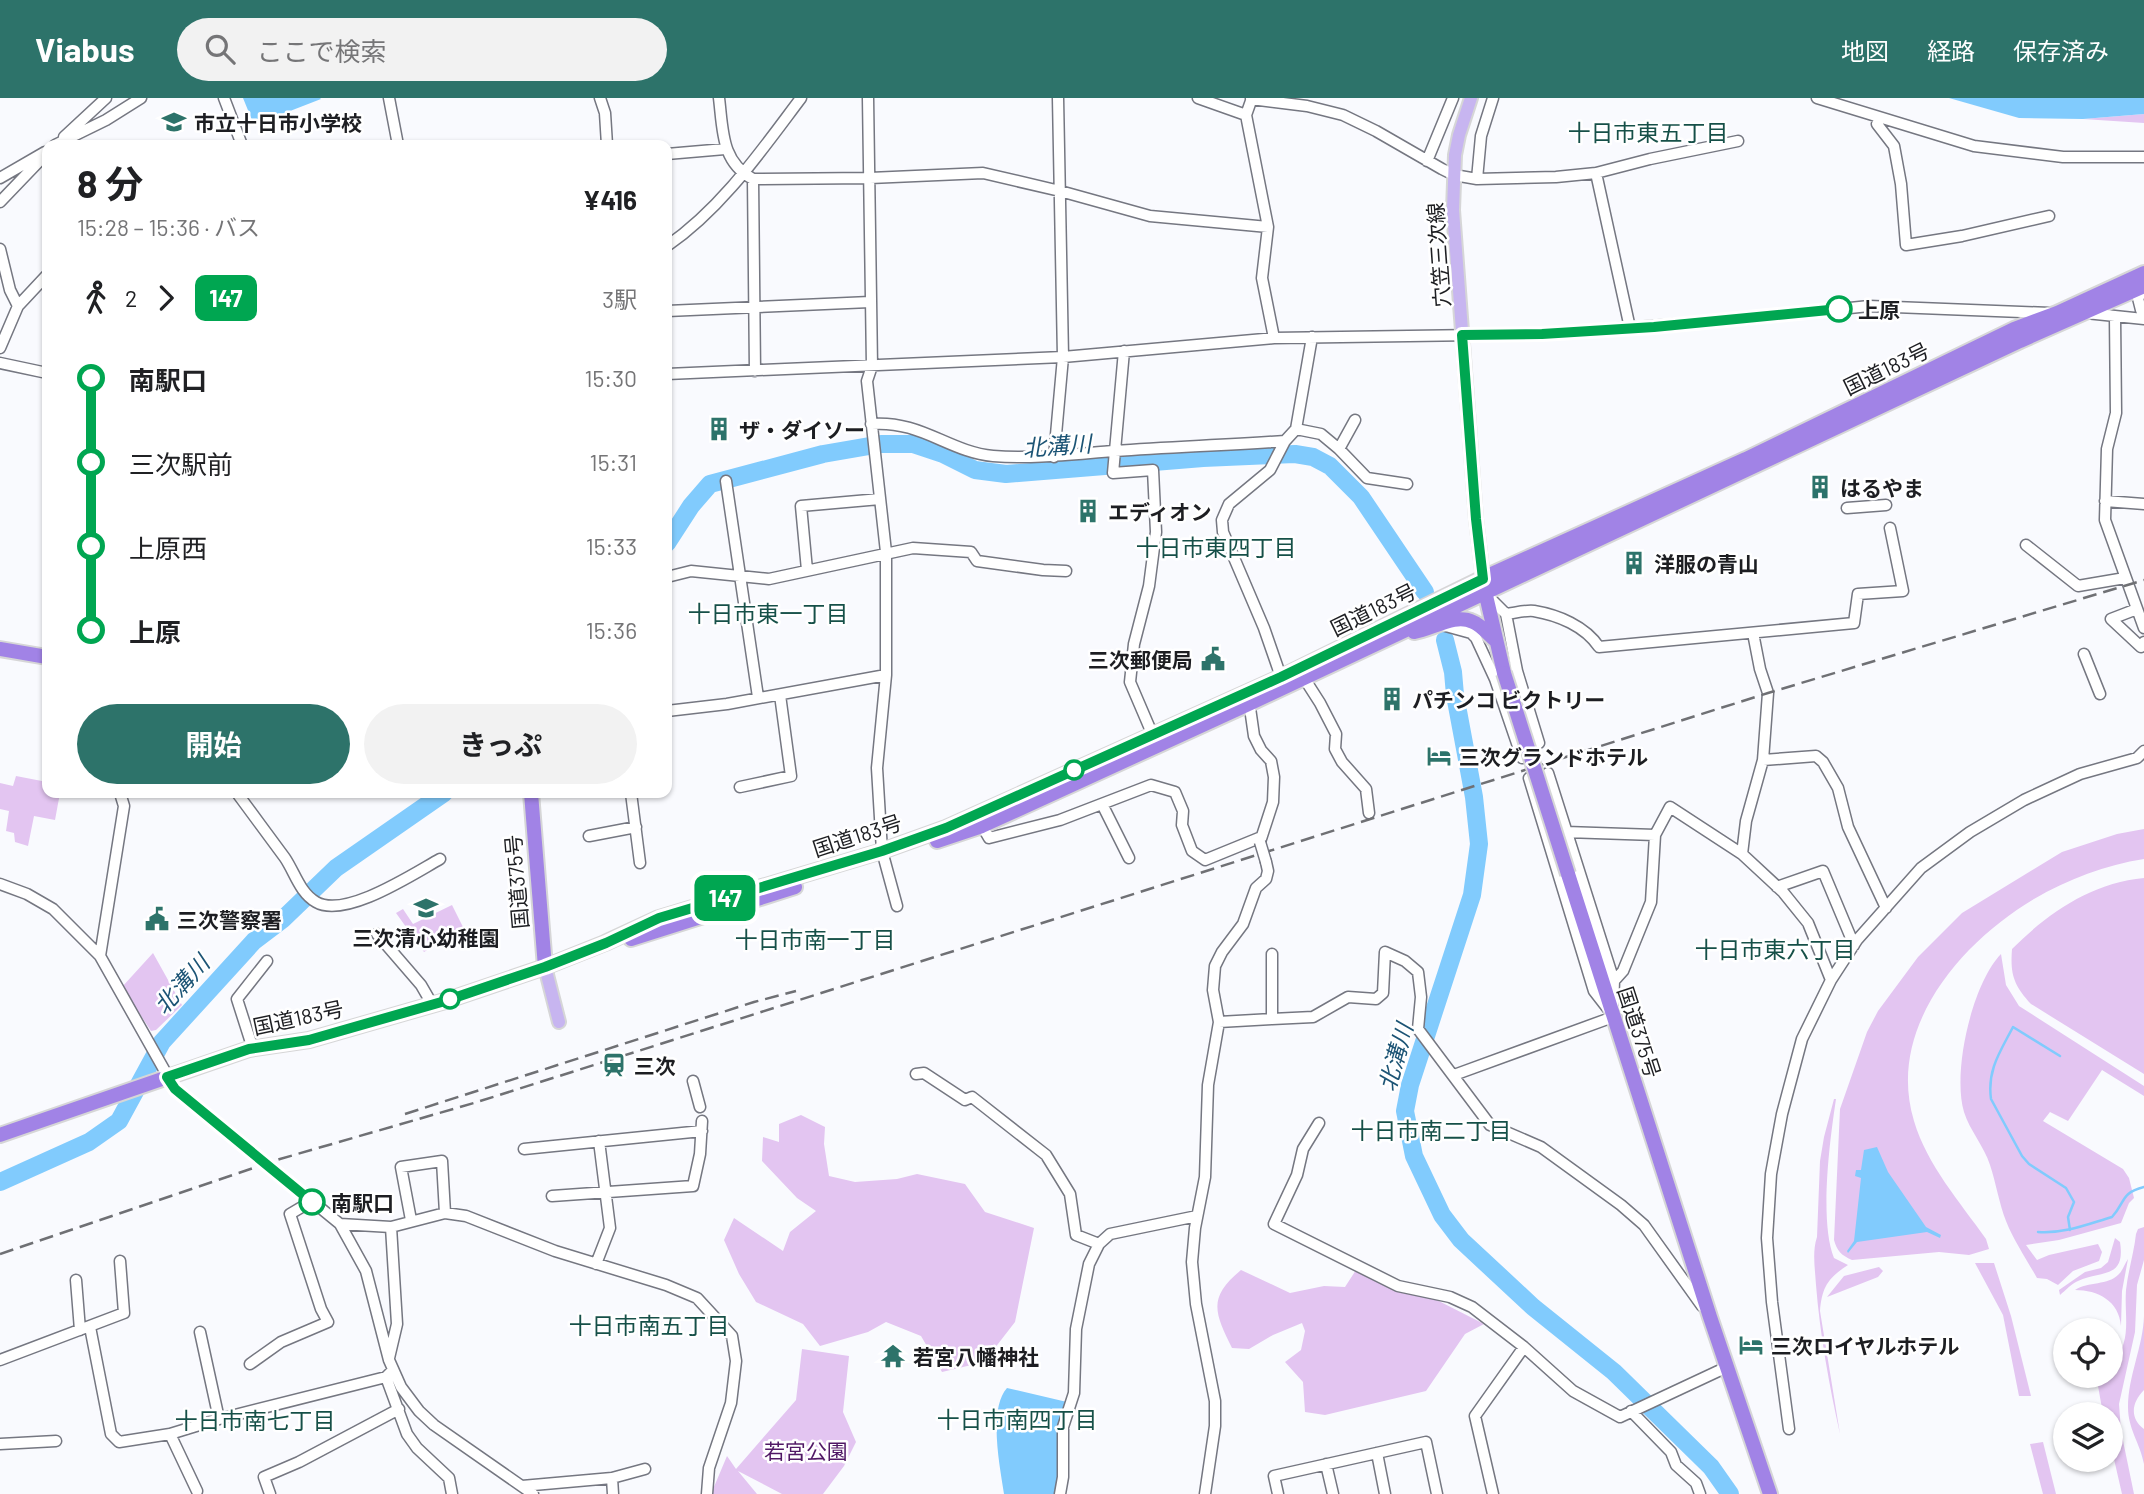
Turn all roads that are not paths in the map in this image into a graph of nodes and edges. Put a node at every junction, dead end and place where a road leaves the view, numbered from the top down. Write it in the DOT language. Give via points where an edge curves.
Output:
graph roads {
  1 [pos="106,98"];
  2 [pos="141,98"];
  3 [pos="223,98"];
  4 [pos="389,98"];
  5 [pos="600,98"];
  6 [pos="719,98"];
  7 [pos="801,98"];
  8 [pos="868,98"];
  9 [pos="1058,98"];
  10 [pos="1198,98"];
  11 [pos="1453,98"];
  12 [pos="1471,98"];
  13 [pos="1493,98"];
  14 [pos="1817,98"];
  15 [pos="1252,99"];
  16 [pos="1246,115"];
  17 [pos="1877,124"];
  18 [pos="61,140"];
  19 [pos="66,140"];
  20 [pos="240,140"];
  21 [pos="397,140"];
  22 [pos="607,140"];
  23 [pos="1738,141"];
  24 [pos="725,149"];
  25 [pos="42,154"];
  26 [pos="672,154"];
  27 [pos="42,156"];
  28 [pos="2144,157"];
  29 [pos="1427,161"];
  30 [pos="743,173"];
  31 [pos="1596,173"];
  32 [pos="1454,174"];
  33 [pos="0,178"];
  34 [pos="870,178"];
  35 [pos="753,179"];
  36 [pos="1477,179"];
  37 [pos="1060,191"];
  38 [pos="0,201"];
  39 [pos="2049,216"];
  40 [pos="1268,227"];
  41 [pos="672,242"];
  42 [pos="0,249"];
  43 [pos="2144,273"];
  44 [pos="42,280"];
  45 [pos="2144,288"];
  46 [pos="870,302"];
  47 [pos="18,306"];
  48 [pos="754,307"];
  49 [pos="672,310"];
  50 [pos="2003,311"];
  51 [pos="2057,313"];
  52 [pos="2082,313"];
  53 [pos="2144,316"];
  54 [pos="2115,317"];
  55 [pos="1630,328"];
  56 [pos="2004,334"];
  57 [pos="1462,335"];
  58 [pos="1312,337"];
  59 [pos="1274,338"];
  60 [pos="0,348"];
  61 [pos="1124,351"];
  62 [pos="1063,357"];
  63 [pos="0,363"];
  64 [pos="872,366"];
  65 [pos="755,371"];
  66 [pos="42,372"];
  67 [pos="672,374"];
  68 [pos="1355,420"];
  69 [pos="871,424"];
  70 [pos="1296,429"];
  71 [pos="1285,441"];
  72 [pos="1339,449"];
  73 [pos="1116,451"];
  74 [pos="1054,457"];
  75 [pos="726,481"];
  76 [pos="1407,484"];
  77 [pos="880,499"];
  78 [pos="2105,501"];
  79 [pos="2144,504"];
  80 [pos="1886,505"];
  81 [pos="1847,508"];
  82 [pos="1891,528"];
  83 [pos="2026,545"];
  84 [pos="886,552"];
  85 [pos="807,570"];
  86 [pos="1066,570"];
  87 [pos="672,576"];
  88 [pos="739,577"];
  89 [pos="2125,578"];
  90 [pos="1484,586"];
  91 [pos="2137,610"];
  92 [pos="1506,614"];
  93 [pos="1441,625"];
  94 [pos="2144,628"];
  95 [pos="1753,633"];
  96 [pos="1395,635"];
  97 [pos="1495,640"];
  98 [pos="2144,642"];
  99 [pos="0,649"];
  100 [pos="2084,654"];
  101 [pos="42,656"];
  102 [pos="886,675"];
  103 [pos="1281,677"];
  104 [pos="1304,678"];
  105 [pos="2101,694"];
  106 [pos="780,695"];
  107 [pos="758,697"];
  108 [pos="1248,699"];
  109 [pos="672,710"];
  110 [pos="1155,740"];
  111 [pos="2144,751"];
  112 [pos="1763,760"];
  113 [pos="1548,773"];
  114 [pos="1529,778"];
  115 [pos="740,787"];
  116 [pos="122,798"];
  117 [pos="241,798"];
  118 [pos="531,798"];
  119 [pos="632,798"];
  120 [pos="1102,804"];
  121 [pos="1369,813"];
  122 [pos="982,826"];
  123 [pos="636,827"];
  124 [pos="1566,832"];
  125 [pos="1656,835"];
  126 [pos="589,836"];
  127 [pos="1260,840"];
  128 [pos="1742,854"];
  129 [pos="883,855"];
  130 [pos="440,859"];
  131 [pos="1129,859"];
  132 [pos="640,863"];
  133 [pos="0,884"];
  134 [pos="1777,887"];
  135 [pos="898,906"];
  136 [pos="1886,908"];
  137 [pos="377,934"];
  138 [pos="1854,945"];
  139 [pos="1272,954"];
  140 [pos="100,956"];
  141 [pos="267,961"];
  142 [pos="545,967"];
  143 [pos="1831,980"];
  144 [pos="1614,981"];
  145 [pos="432,1004"];
  146 [pos="1613,1017"];
  147 [pos="1272,1018"];
  148 [pos="1219,1022"];
  149 [pos="559,1023"];
  150 [pos="253,1049"];
  151 [pos="916,1074"];
  152 [pos="1454,1075"];
  153 [pos="167,1077"];
  154 [pos="693,1082"];
  155 [pos="700,1107"];
  156 [pos="1319,1123"];
  157 [pos="0,1135"];
  158 [pos="599,1141"];
  159 [pos="524,1149"];
  160 [pos="605,1193"];
  161 [pos="552,1196"];
  162 [pos="312,1202"];
  163 [pos="445,1213"];
  164 [pos="1197,1216"];
  165 [pos="411,1220"];
  166 [pos="340,1224"];
  167 [pos="391,1227"];
  168 [pos="1099,1244"];
  169 [pos="120,1261"];
  170 [pos="596,1264"];
  171 [pos="76,1280"];
  172 [pos="1710,1317"];
  173 [pos="85,1329"];
  174 [pos="200,1332"];
  175 [pos="1524,1347"];
  176 [pos="0,1360"];
  177 [pos="389,1360"];
  178 [pos="250,1364"];
  179 [pos="1727,1367"];
  180 [pos="389,1374"];
  181 [pos="399,1409"];
  182 [pos="1631,1411"];
  183 [pos="219,1419"];
  184 [pos="1789,1429"];
  185 [pos="170,1434"];
  186 [pos="56,1441"];
  187 [pos="0,1444"];
  188 [pos="1377,1453"];
  189 [pos="1326,1464"];
  190 [pos="645,1469"];
  191 [pos="612,1478"];
  192 [pos="521,1486"];
  193 [pos="197,1491"];
  194 [pos="270,1494"];
  195 [pos="452,1494"];
  196 [pos="533,1494"];
  197 [pos="613,1494"];
  198 [pos="707,1494"];
  199 [pos="1060,1494"];
  200 [pos="1205,1494"];
  201 [pos="1278,1494"];
  202 [pos="1333,1494"];
  203 [pos="1385,1494"];
  204 [pos="1437,1494"];
  205 [pos="1493,1494"];
  206 [pos="1700,1494"];
  207 [pos="1770,1494"];
  1 -- 18 [label="street"];
  2 -- 19 [label="street"];
  3 -- 20 [label="street"];
  4 -- 21 [label="street"];
  5 -- 22 [label="street" via="606,113"];
  6 -- 24 [label="street"];
  7 -- 30 [label="street"];
  8 -- 34 [label="street"];
  9 -- 37 [label="street"];
  10 -- 16 [label="street"];
  11 -- 29 [label="street"];
  12 -- 32 [label="main road, 穴笠三次線" via="1459,135"];
  13 -- 36 [label="street" via="1480,136"];
  14 -- 28 [label="street" via="1974,146 2063,157"];
  15 -- 16 [label="street"];
  15 -- 29 [label="street" via="1343,115"];
  16 -- 40 [label="street"];
  17 -- 39 [label="street" via="1894,146 1906,245"];
  23 -- 31 [label="street"];
  24 -- 26 [label="street"];
  24 -- 30 [label="street"];
  25 -- 33 [label="street"];
  27 -- 38 [label="street"];
  29 -- 32 [label="street"];
  30 -- 35 [label="street"];
  30 -- 41 [label="street" via="708,212"];
  31 -- 36 [label="street"];
  31 -- 55 [label="street"];
  32 -- 36 [label="street"];
  32 -- 57 [label="main road, 穴笠三次線"];
  34 -- 35 [label="street"];
  34 -- 37 [label="street" via="983,173"];
  34 -- 46 [label="street"];
  35 -- 48 [label="street"];
  37 -- 40 [label="street" via="1150,216"];
  37 -- 62 [label="street"];
  40 -- 59 [label="street" via="1262,278"];
  42 -- 47 [label="street"];
  43 -- 51 [label="highway, 国道183号"];
  44 -- 47 [label="street"];
  45 -- 52 [label="highway, 国道183号"];
  45 -- 53 [label="street" via="2138,298"];
  46 -- 48 [label="street"];
  46 -- 64 [label="street"];
  47 -- 60 [label="street"];
  48 -- 49 [label="street"];
  48 -- 65 [label="street"];
  50 -- 51 [label="street"];
  50 -- 55 [label="street" via="1869,306"];
  50 -- 56 [label="street" via="2007,322"];
  51 -- 52 [label="street"];
  51 -- 56 [label="highway, 国道183号"];
  52 -- 54 [label="street"];
  52 -- 90 [label="highway, 国道183号"];
  53 -- 54 [label="street"];
  54 -- 78 [label="street" via="2116,413 2107,449"];
  55 -- 57 [label="street"];
  56 -- 90 [label="highway, 国道183号"];
  57 -- 58 [label="street"];
  57 -- 90 [label="main road, 穴笠三次線"];
  58 -- 59 [label="street"];
  58 -- 70 [label="street"];
  59 -- 61 [label="street"];
  61 -- 62 [label="street"];
  61 -- 73 [label="street"];
  62 -- 64 [label="street"];
  62 -- 74 [label="street"];
  63 -- 66 [label="street"];
  64 -- 65 [label="street"];
  64 -- 69 [label="street" via="867,381"];
  65 -- 67 [label="street"];
  68 -- 72 [label="street"];
  69 -- 74 [label="street" via="916,429 990,456"];
  69 -- 77 [label="street"];
  70 -- 71 [label="street"];
  70 -- 72 [label="street" via="1321,433"];
  71 -- 73 [label="street"];
  71 -- 103 [label="street" via="1270,470 1229,503 1222,520"];
  72 -- 76 [label="street" via="1367,478"];
  73 -- 74 [label="street"];
  73 -- 110 [label="street" via="1113,473 1153,470 1156,532 1130,682"];
  75 -- 88 [label="street"];
  77 -- 84 [label="street"];
  77 -- 85 [label="street" via="801,506"];
  78 -- 79 [label="street"];
  78 -- 89 [label="street" via="2105,520"];
  80 -- 81 [label="street"];
  82 -- 95 [label="street" via="1903,591 1858,594 1854,623"];
  83 -- 89 [label="street" via="2078,586"];
  84 -- 85 [label="street"];
  84 -- 86 [label="street" via="913,548 971,552 977,561"];
  84 -- 102 [label="street"];
  85 -- 88 [label="street" via="769,579"];
  87 -- 88 [label="street" via="691,572"];
  88 -- 107 [label="street"];
  89 -- 91 [label="street"];
  90 -- 92 [label="street"];
  90 -- 96 [label="highway, 国道183号"];
  90 -- 97 [label="highway, 国道375号"];
  90 -- 103 [label="highway, 国道183号"];
  91 -- 94 [label="street"];
  91 -- 98 [label="street" via="2110,619 2141,647"];
  92 -- 93 [label="street" via="1539,743 1521,753 1476,638"];
  92 -- 95 [label="street" via="1532,610 1579,626 1599,647"];
  93 -- 96 [label="highway"];
  93 -- 97 [label="highway" via="1454,620 1475,622"];
  95 -- 112 [label="street" via="1768,692"];
  96 -- 104 [label="highway, 国道183号"];
  97 -- 146 [label="highway, 国道375号, bridge"];
  99 -- 101 [label="highway"];
  100 -- 105 [label="street"];
  102 -- 106 [label="street"];
  102 -- 129 [label="street" via="877,768"];
  103 -- 108 [label="highway, 国道183号"];
  104 -- 108 [label="highway, 国道183号"];
  104 -- 121 [label="street" via="1336,734 1335,749 1342,762 1366,789"];
  106 -- 107 [label="street"];
  106 -- 115 [label="street" via="791,776"];
  107 -- 109 [label="street"];
  108 -- 110 [label="highway, 国道183号"];
  108 -- 127 [label="street" via="1254,736 1274,777 1273,802"];
  110 -- 122 [label="highway, 国道183号"];
  110 -- 129 [label="highway, 国道183号"];
  111 -- 136 [label="street" via="2137,758 2080,774 1981,826 1921,868"];
  112 -- 128 [label="street"];
  112 -- 136 [label="street" via="1816,756 1823,762"];
  113 -- 124 [label="street"];
  114 -- 146 [label="street" via="1594,992"];
  116 -- 140 [label="street" via="124,806"];
  117 -- 130 [label="street" via="317,903 343,906"];
  118 -- 142 [label="highway, 国道375号"];
  119 -- 123 [label="street"];
  120 -- 122 [label="street" via="989,838"];
  120 -- 127 [label="street" via="1151,785 1175,792 1192,851 1205,860"];
  120 -- 131 [label="street"];
  122 -- 129 [label="highway, 国道183号"];
  123 -- 126 [label="street"];
  123 -- 132 [label="street"];
  124 -- 125 [label="street"];
  124 -- 144 [label="street"];
  125 -- 128 [label="street" via="1670,807"];
  125 -- 144 [label="street" via="1651,902 1623,971"];
  127 -- 148 [label="street, bridge" via="1266,879 1256,888 1243,923 1215,966 1213,990"];
  128 -- 134 [label="street"];
  129 -- 135 [label="street"];
  129 -- 142 [label="highway, 国道183号" via="659,918"];
  133 -- 140 [label="street" via="53,909"];
  134 -- 138 [label="street" via="1823,871"];
  134 -- 143 [label="street" via="1808,923"];
  136 -- 138 [label="street"];
  137 -- 145 [label="street"];
  138 -- 143 [label="street"];
  139 -- 147 [label="street"];
  140 -- 153 [label="street"];
  141 -- 150 [label="street" via="237,999"];
  142 -- 145 [label="highway, 国道183号"];
  142 -- 149 [label="main road"];
  143 -- 184 [label="street" via="1801,1039 1771,1174 1767,1238"];
  144 -- 146 [label="street"];
  145 -- 150 [label="highway, 国道183号" via="309,1040"];
  146 -- 152 [label="street"];
  146 -- 172 [label="highway, 国道375号"];
  147 -- 148 [label="street"];
  147 -- 152 [label="street" via="1313,1017 1348,998 1376,999 1383,993 1385,952 1418,972 1418,1029"];
  148 -- 164 [label="street" via="1208,1086 1205,1177"];
  150 -- 153 [label="highway, 国道183号"];
  151 -- 168 [label="street" via="924,1073 965,1100 972,1097 1046,1155 1070,1194 1076,1235"];
  152 -- 172 [label="street" via="1490,1125 1541,1147 1644,1225"];
  153 -- 157 [label="highway, 国道183号"];
  153 -- 162 [label="street" via="175,1089"];
  154 -- 155 [label="street"];
  156 -- 175 [label="street" via="1303,1149 1297,1175 1274,1224 1398,1286 1450,1297 1472,1307"];
  158 -- 159 [label="street"];
  158 -- 160 [label="street"];
  158 -- 160 [label="street" via="702,1126 693,1186"];
  160 -- 161 [label="street"];
  160 -- 170 [label="street" via="610,1228"];
  162 -- 166 [label="street"];
  162 -- 178 [label="street" via="290,1214 328,1322 281,1342"];
  163 -- 165 [label="street"];
  163 -- 165 [label="street" via="442,1161 401,1167"];
  163 -- 170 [label="street" via="466,1216"];
  164 -- 168 [label="street" via="1110,1234"];
  164 -- 200 [label="street" via="1192,1262 1196,1304 1215,1401"];
  165 -- 167 [label="street"];
  166 -- 167 [label="street"];
  166 -- 177 [label="street" via="366,1270"];
  167 -- 177 [label="street" via="397,1324"];
  168 -- 199 [label="street" via="1089,1264 1076,1329 1074,1393 1063,1427"];
  169 -- 173 [label="street" via="124,1313"];
  170 -- 198 [label="street" via="697,1298 732,1336 736,1361 731,1402 709,1468"];
  171 -- 173 [label="street"];
  172 -- 179 [label="highway, 国道375号"];
  173 -- 176 [label="street"];
  173 -- 185 [label="street" via="111,1434 119,1441"];
  174 -- 183 [label="street"];
  175 -- 182 [label="street" via="1573,1391 1620,1417"];
  175 -- 205 [label="street" via="1475,1416"];
  177 -- 180 [label="street"];
  179 -- 182 [label="street"];
  179 -- 207 [label="highway, 国道375号"];
  180 -- 181 [label="street"];
  180 -- 183 [label="street"];
  180 -- 192 [label="street" via="434,1424"];
  181 -- 194 [label="street" via="264,1477"];
  181 -- 195 [label="street" via="407,1434 449,1478"];
  182 -- 206 [label="street" via="1671,1452"];
  183 -- 185 [label="street"];
  185 -- 193 [label="street"];
  186 -- 187 [label="street"];
  188 -- 189 [label="street"];
  188 -- 203 [label="street"];
  188 -- 204 [label="street" via="1426,1442"];
  189 -- 201 [label="street" via="1274,1476"];
  189 -- 202 [label="street"];
  190 -- 191 [label="street"];
  191 -- 192 [label="street"];
  191 -- 197 [label="street"];
  192 -- 196 [label="street"];
}
